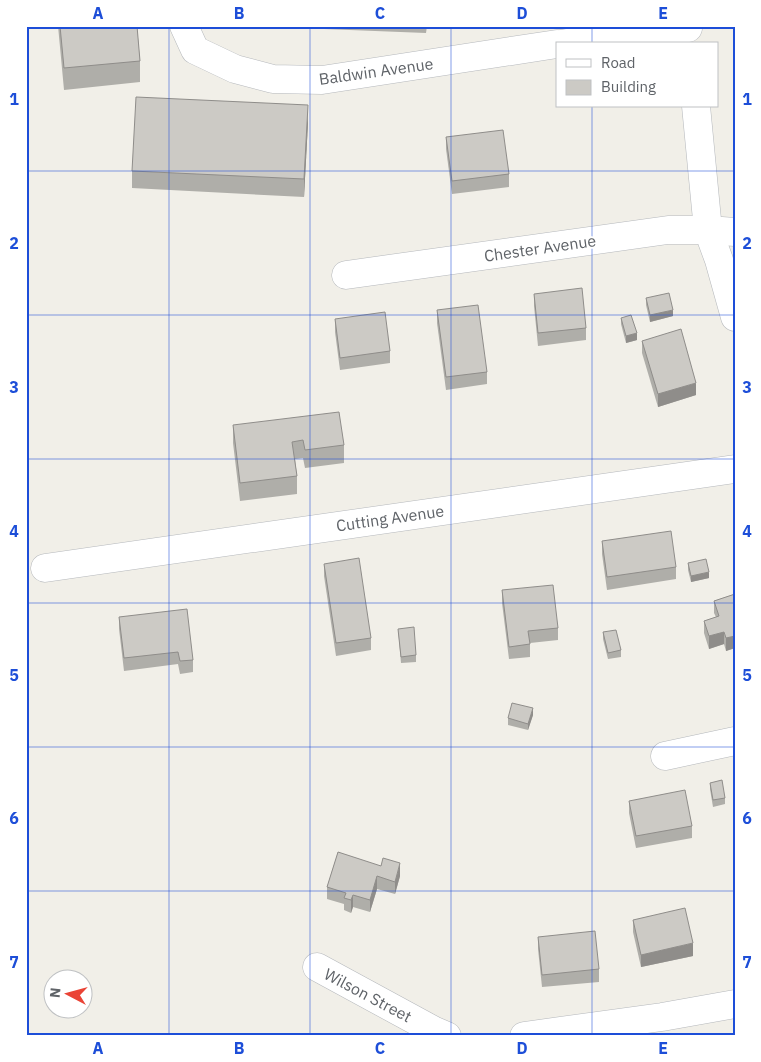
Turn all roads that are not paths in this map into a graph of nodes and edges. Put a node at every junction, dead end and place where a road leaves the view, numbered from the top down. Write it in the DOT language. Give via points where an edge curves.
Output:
graph roads {
  1 [pos="184,26"];
  2 [pos="620,30"];
  3 [pos="688,33"];
  4 [pos="569,42"];
  5 [pos="556,44"];
  6 [pos="696,108"];
  7 [pos="722,231"];
  8 [pos="346,274"];
  9 [pos="735,317"];
  10 [pos="735,469"];
  11 [pos="45,568"];
  12 [pos="735,741"];
  13 [pos="665,756"];
  14 [pos="317,967"];
  15 [pos="735,1004"];
  16 [pos="447,1036"];
  17 [pos="524,1036"];
  1 -- 5 [label="street, Baldwin Avenue" via="195,50 235,69 272,79 322,80"];
  2 -- 3 [label="street"];
  2 -- 4 [label="street"];
  6 -- 7 [label="street"];
  7 -- 8 [label="street, Chester Avenue" via="668,230"];
  7 -- 9 [label="street" via="719,260"];
  10 -- 11 [label="street, Cutting Avenue"];
  12 -- 13 [label="street"];
  14 -- 16 [label="street, Wilson Street"];
  15 -- 17 [label="street"];
}
